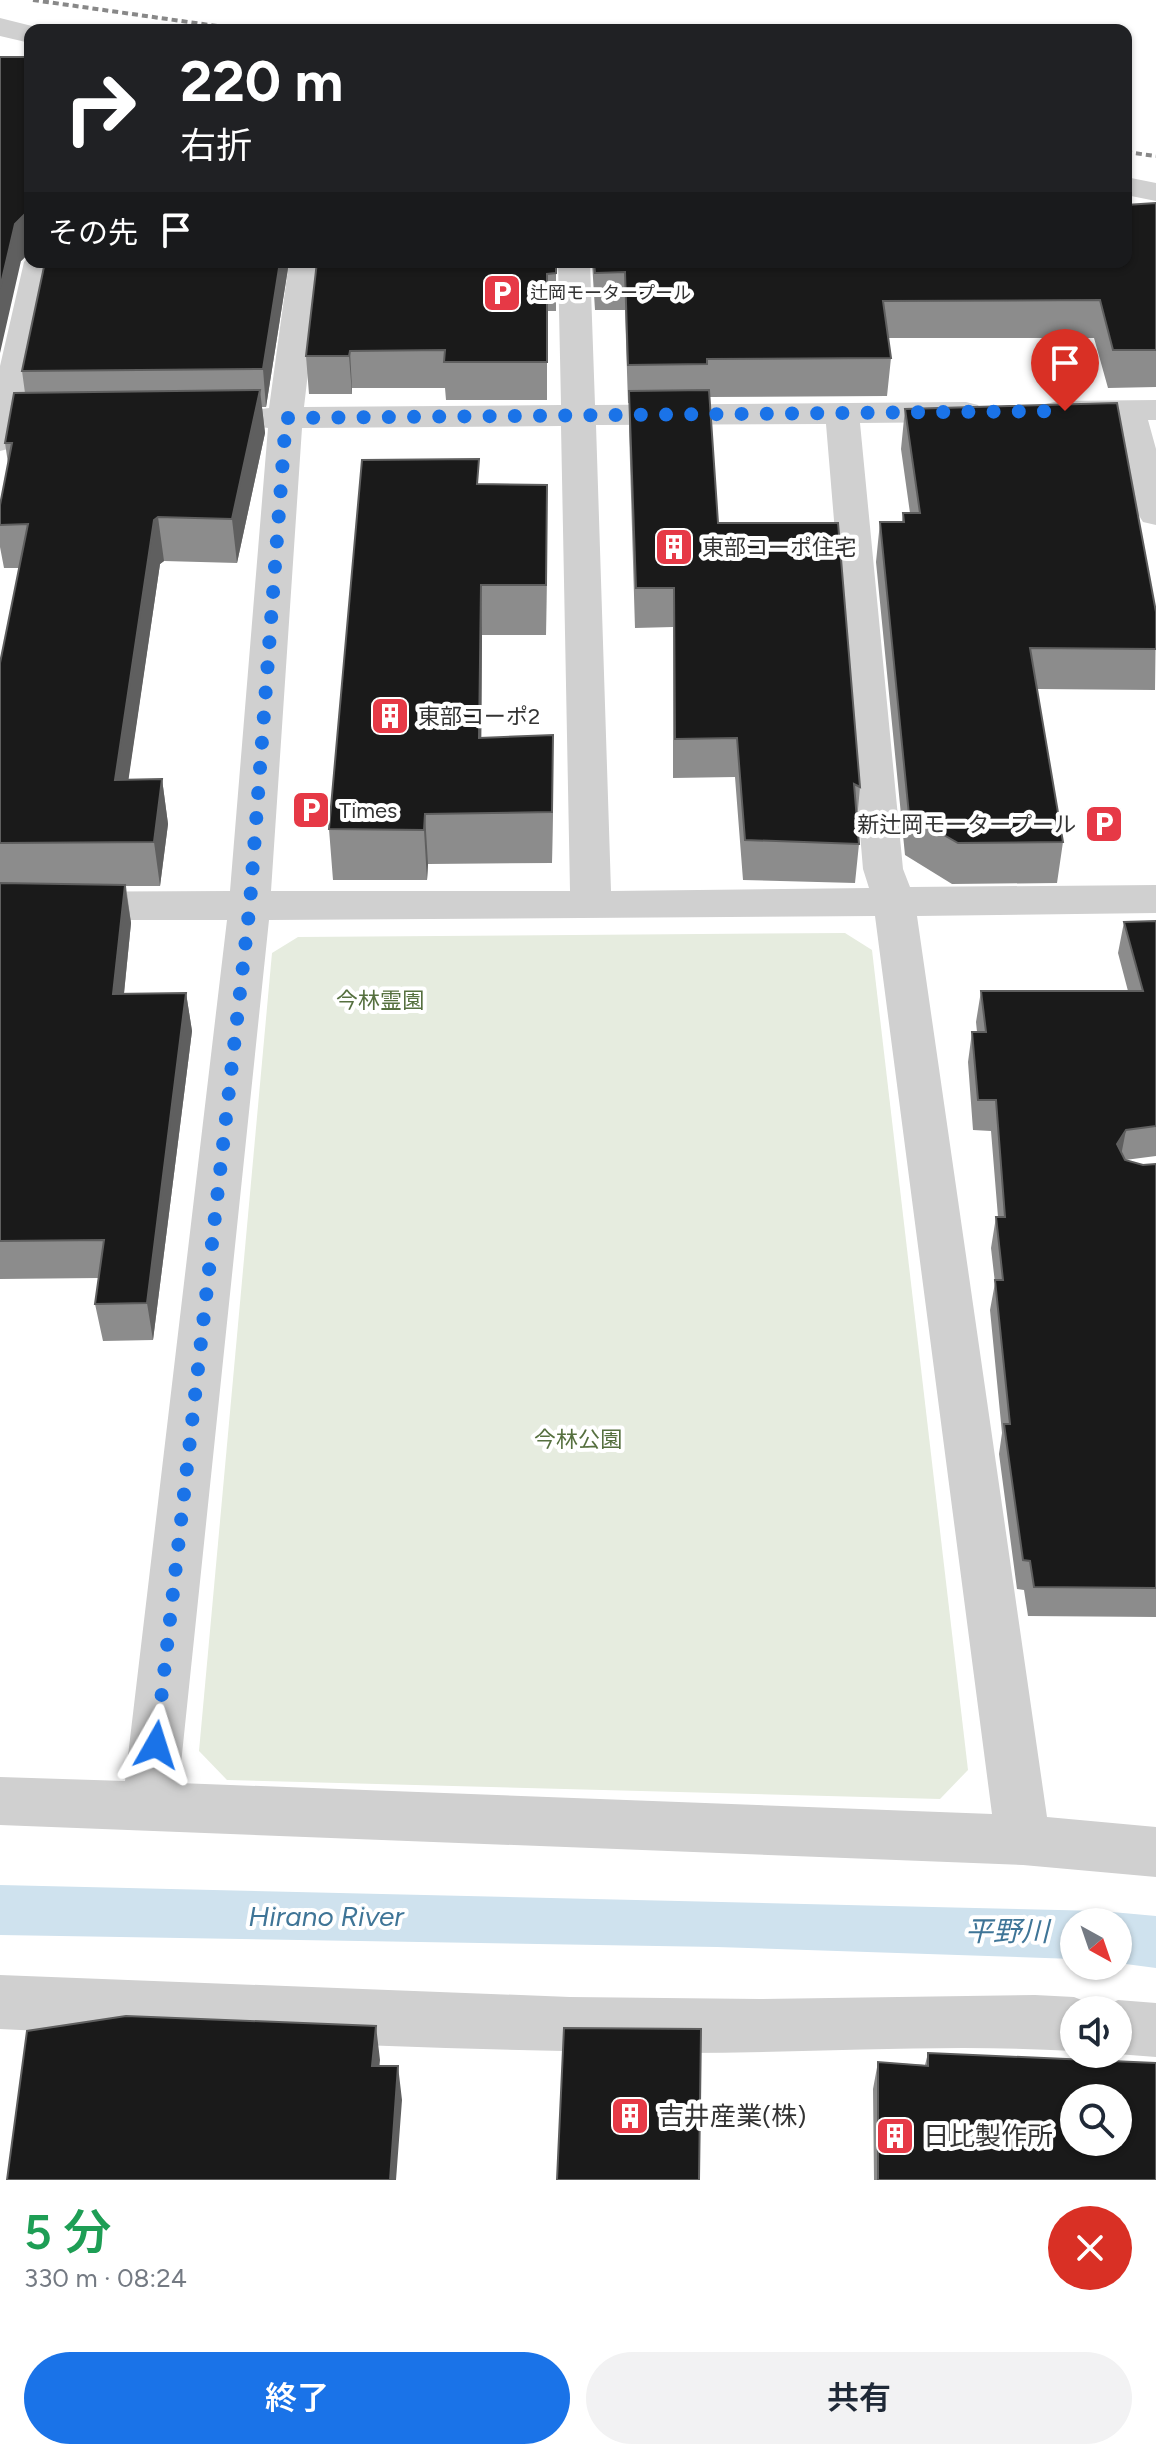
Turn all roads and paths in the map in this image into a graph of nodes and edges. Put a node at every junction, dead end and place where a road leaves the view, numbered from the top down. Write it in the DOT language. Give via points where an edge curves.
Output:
graph roads {
  1 [pos="0,27"];
  2 [pos="24,33"];
  3 [pos="1132,187"];
  4 [pos="1156,192"];
  5 [pos="39,268"];
  6 [pos="304,268"];
  7 [pos="574,268"];
  8 [pos="1142,410"];
  9 [pos="842,413"];
  10 [pos="577,416"];
  11 [pos="286,418"];
  12 [pos="224,419"];
  13 [pos="98,421"];
  14 [pos="1,429"];
  15 [pos="1156,514"];
  16 [pos="1156,899"];
  17 [pos="250,903"];
  18 [pos="894,903"];
  19 [pos="591,905"];
  20 [pos="0,906"];
  21 [pos="0,1801"];
  22 [pos="149,1807"];
  23 [pos="1023,1840"];
  24 [pos="1156,1852"];
  25 [pos="0,2002"];
  26 [pos="1060,2023"];
  27 [pos="1132,2028"];
  28 [pos="1156,2030"];
  1 -- 2 [label="street"];
  3 -- 4 [label="street"];
  5 -- 14 [label="street"];
  6 -- 11 [label="street"];
  7 -- 10 [label="street"];
  8 -- 9 [label="street"];
  8 -- 15 [label="street"];
  9 -- 10 [label="street"];
  9 -- 18 [label="street" via="883,869"];
  10 -- 11 [label="street"];
  10 -- 19 [label="street"];
  11 -- 12 [label="street"];
  11 -- 17 [label="street"];
  13 -- 14 [label="street"];
  16 -- 18 [label="street"];
  17 -- 19 [label="street"];
  17 -- 20 [label="street"];
  17 -- 22 [label="street"];
  18 -- 19 [label="street"];
  18 -- 23 [label="street"];
  21 -- 22 [label="street"];
  22 -- 23 [label="street"];
  23 -- 24 [label="street"];
  25 -- 26 [label="street" via="413,2020 762,2026 1017,2019"];
  27 -- 28 [label="street"];
}
